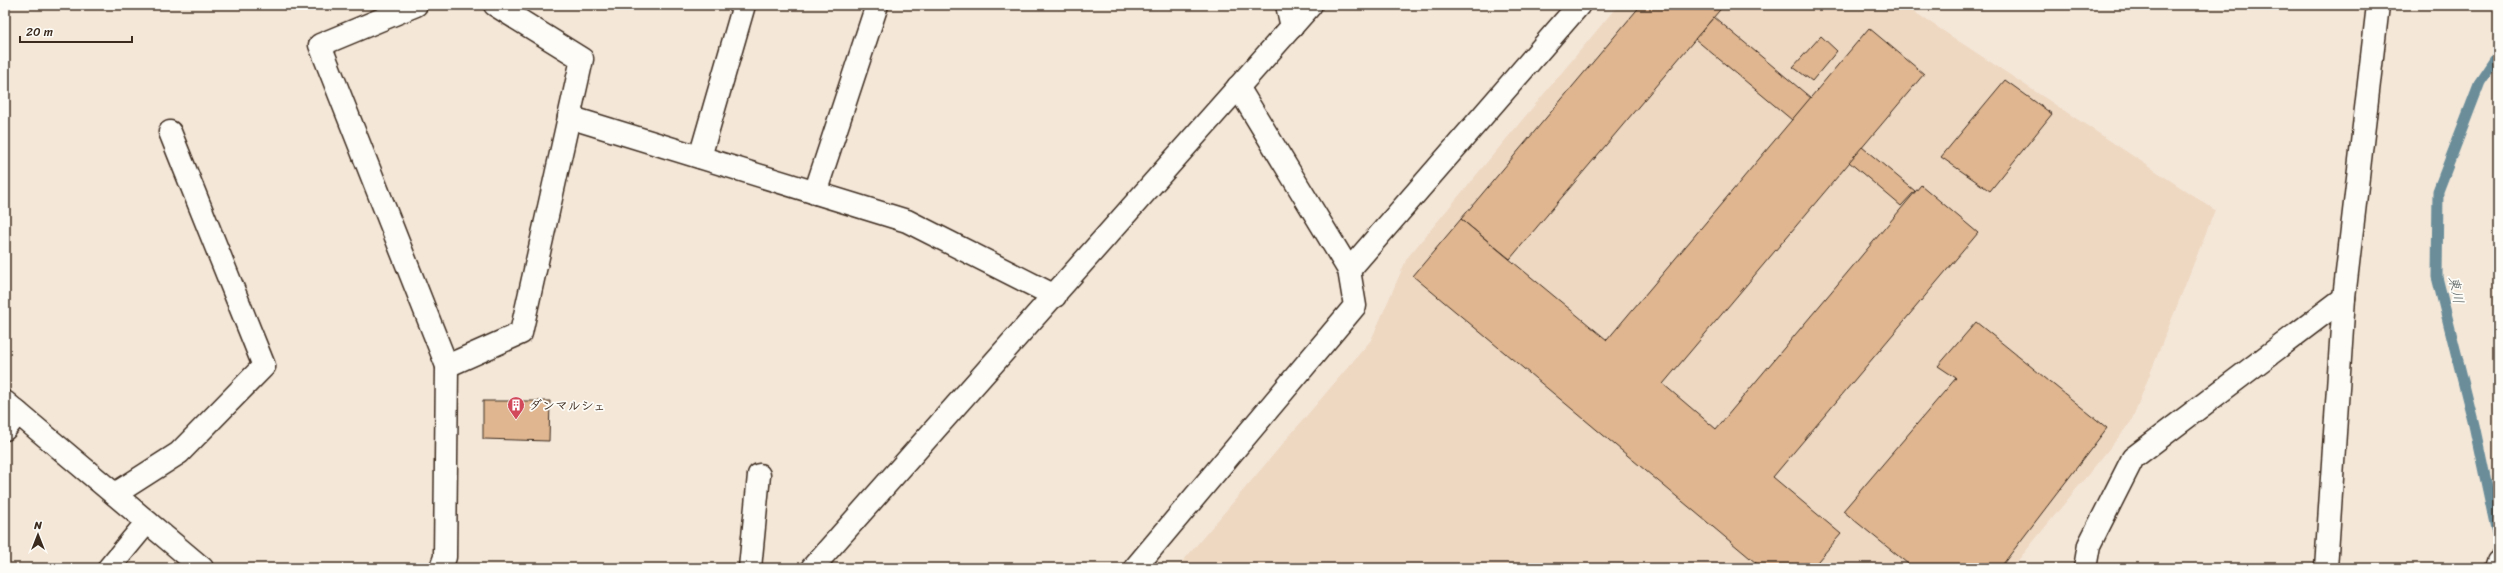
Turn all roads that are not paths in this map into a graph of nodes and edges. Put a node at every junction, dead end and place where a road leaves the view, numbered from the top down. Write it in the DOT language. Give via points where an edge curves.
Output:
graph roads {
  1 [pos="416,5"];
  2 [pos="495,5"];
  3 [pos="744,5"];
  4 [pos="877,5"];
  5 [pos="1287,5"];
  6 [pos="1311,5"];
  7 [pos="1579,5"];
  8 [pos="2378,5"];
  9 [pos="1292,27"];
  10 [pos="1238,87"];
  11 [pos="569,117"];
  12 [pos="170,132"];
  13 [pos="700,157"];
  14 [pos="815,193"];
  15 [pos="1349,270"];
  16 [pos="1054,296"];
  17 [pos="2344,298"];
  18 [pos="447,366"];
  19 [pos="9,415"];
  20 [pos="760,475"];
  21 [pos="115,494"];
  22 [pos="147,522"];
  23 [pos="2498,562"];
  24 [pos="109,568"];
  25 [pos="202,568"];
  26 [pos="441,568"];
  27 [pos="750,568"];
  28 [pos="812,568"];
  29 [pos="1135,568"];
  30 [pos="2085,568"];
  31 [pos="2326,568"];
  32 [pos="2496,568"];
  1 -- 18 [label="street" via="320,45"];
  2 -- 11 [label="street" via="582,59"];
  3 -- 13 [label="street"];
  4 -- 14 [label="street"];
  5 -- 9 [label="street"];
  6 -- 9 [label="street"];
  7 -- 15 [label="street"];
  8 -- 17 [label="street"];
  9 -- 10 [label="street"];
  10 -- 15 [label="street"];
  10 -- 16 [label="street"];
  11 -- 13 [label="street"];
  11 -- 18 [label="street" via="521,333"];
  12 -- 21 [label="street" via="264,366 179,453"];
  13 -- 14 [label="street"];
  14 -- 16 [label="street" via="907,220"];
  15 -- 29 [label="street" via="1355,306"];
  16 -- 28 [label="street"];
  17 -- 30 [label="street" via="2133,458 2089,545"];
  17 -- 31 [label="street"];
  18 -- 26 [label="street" via="445,557"];
  19 -- 21 [label="street"];
  20 -- 27 [label="street"];
  21 -- 22 [label="street"];
  22 -- 24 [label="street"];
  22 -- 25 [label="street"];
  23 -- 32 [label="street"];
}
